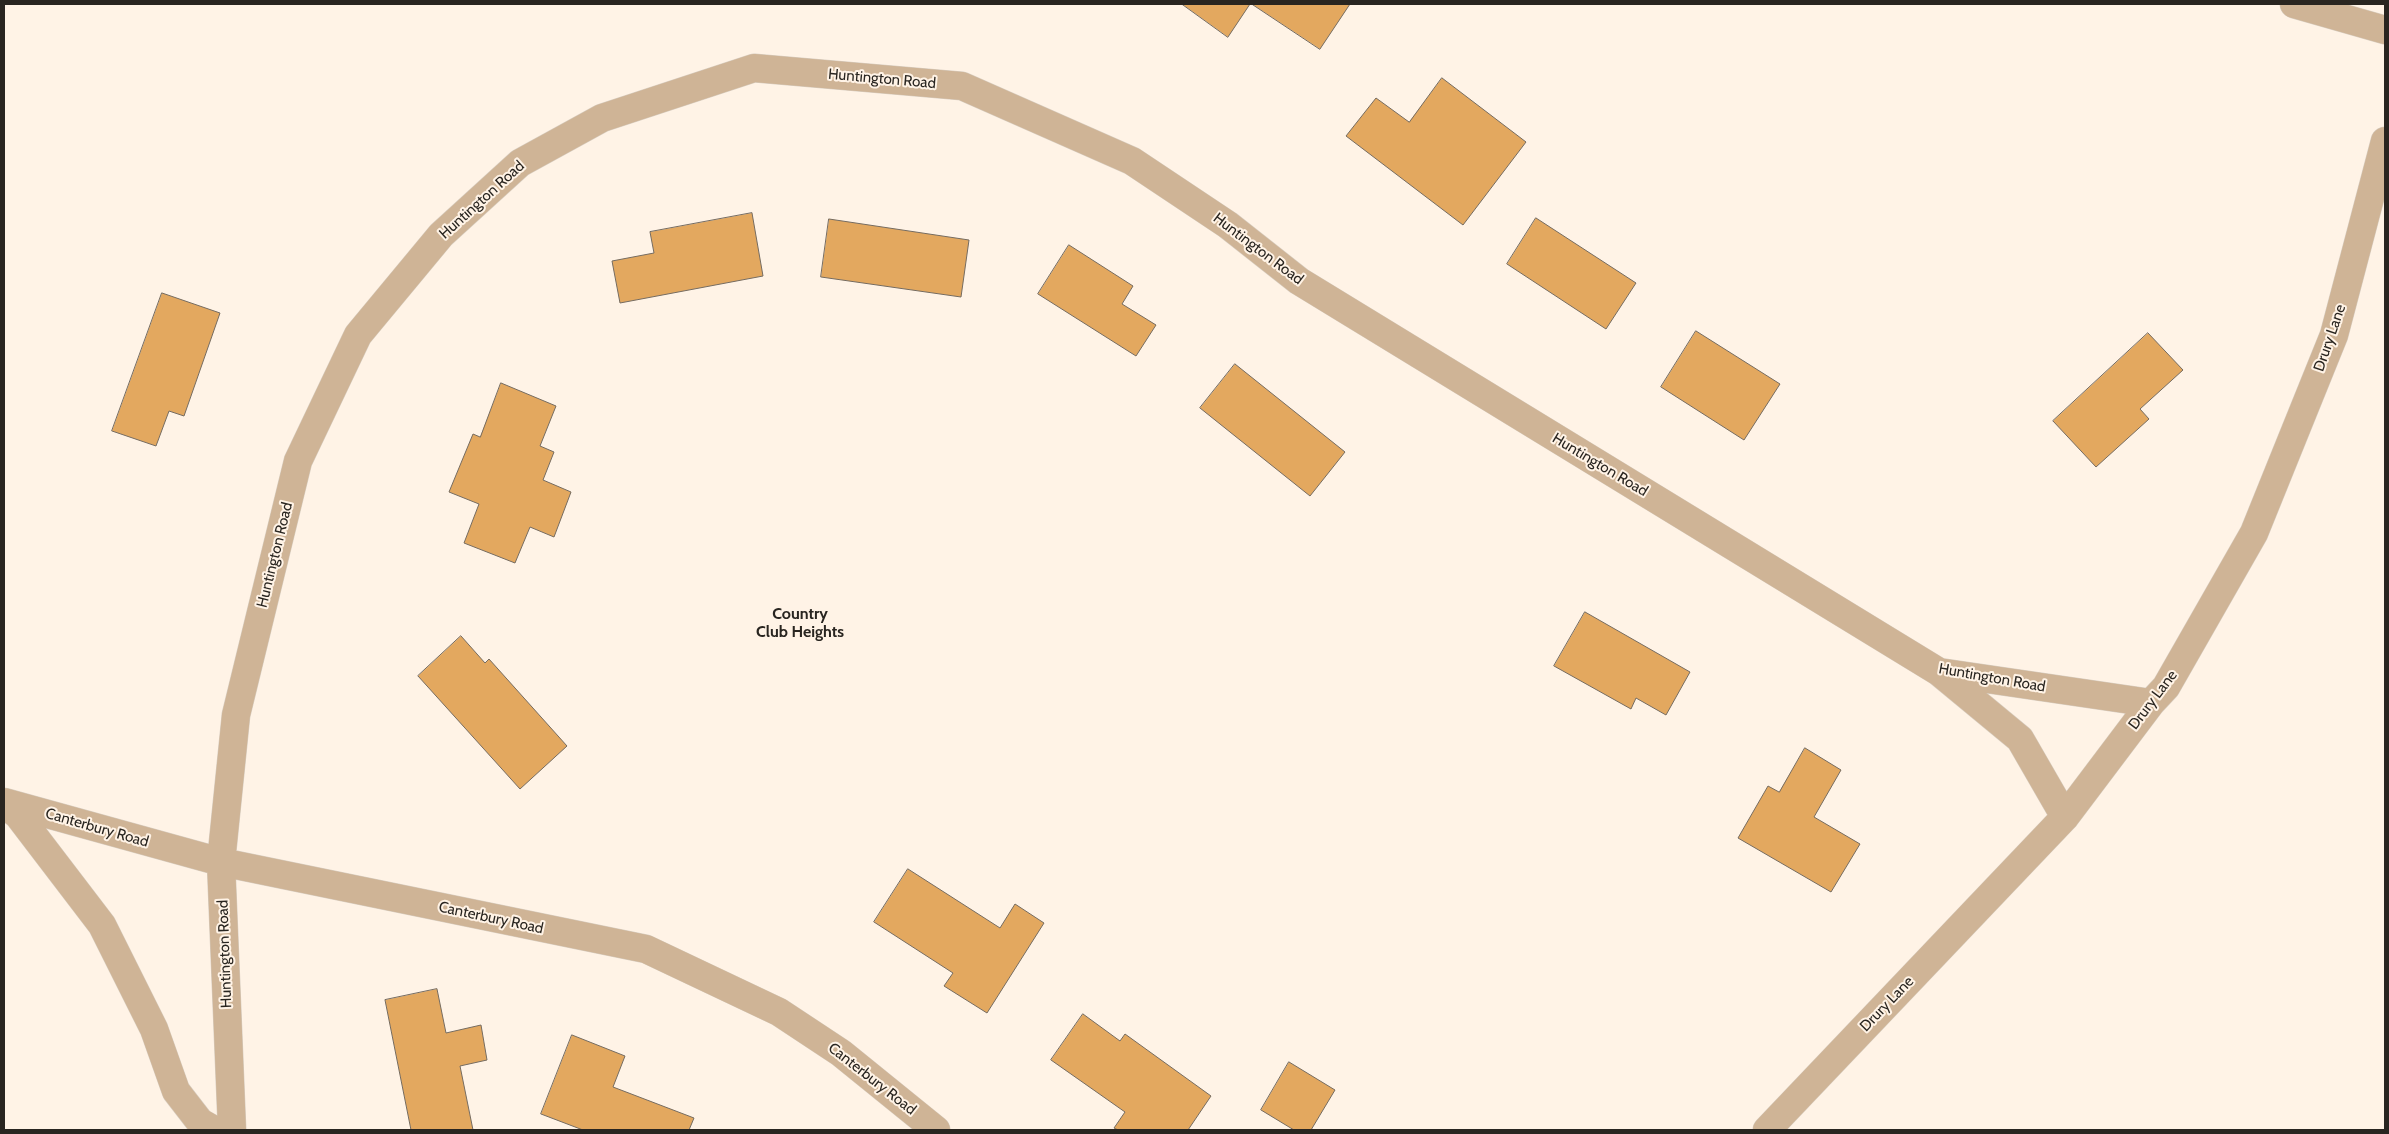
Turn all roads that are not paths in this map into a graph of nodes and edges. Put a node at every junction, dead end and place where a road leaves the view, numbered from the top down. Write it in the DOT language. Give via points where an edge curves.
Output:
graph roads {
  1 [pos="2294,4"];
  2 [pos="2385,30"];
  3 [pos="2385,141"];
  4 [pos="1939,672"];
  5 [pos="2151,703"];
  6 [pos="4,803"];
  7 [pos="2065,817"];
  8 [pos="221,862"];
  9 [pos="214,1130"];
  10 [pos="232,1130"];
  11 [pos="936,1130"];
  12 [pos="1767,1130"];
  1 -- 2 [label="street"];
  3 -- 5 [label="street, Drury Lane" via="2334,335 2254,533 2166,687"];
  4 -- 5 [label="street, Huntington Road"];
  4 -- 7 [label="street" via="2020,739"];
  4 -- 8 [label="street, Huntington Road" via="1299,281 1228,225 1132,161 962,86 754,68 602,118 520,163 441,235 358,335 298,461 236,715"];
  5 -- 7 [label="street, Drury Lane"];
  6 -- 8 [label="street, Canterbury Road"];
  6 -- 9 [label="street" via="18,815 102,926 154,1029 176,1091 200,1122"];
  7 -- 12 [label="street, Drury Lane"];
  8 -- 10 [label="street, Huntington Road"];
  8 -- 11 [label="street, Canterbury Road" via="646,949 779,1012 841,1053"];
}
